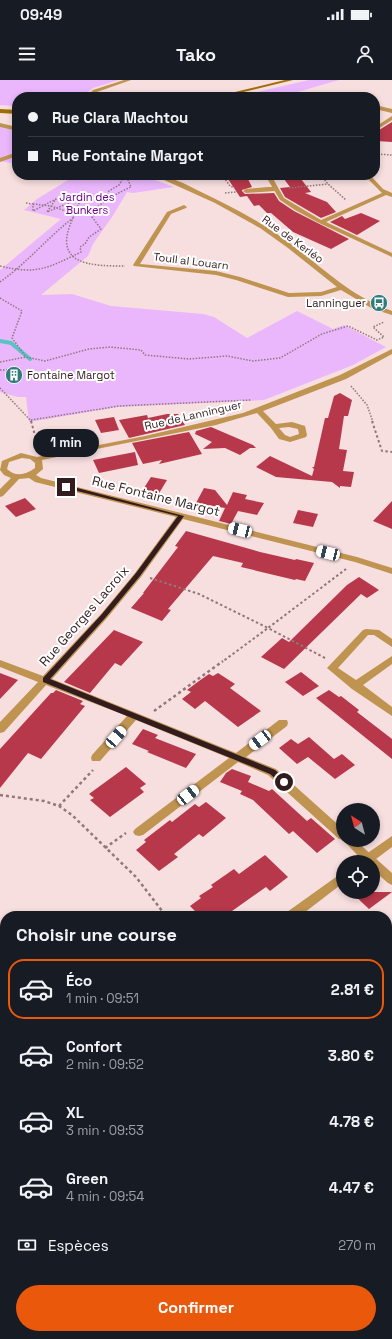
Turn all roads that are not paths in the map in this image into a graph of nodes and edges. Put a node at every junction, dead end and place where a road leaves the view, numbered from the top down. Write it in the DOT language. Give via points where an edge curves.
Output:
graph roads {
  1 [pos="129,80"];
  2 [pos="291,80"];
  3 [pos="94,92"];
  4 [pos="238,92"];
  5 [pos="380,108"];
  6 [pos="0,111"];
  7 [pos="392,111"];
  8 [pos="12,112"];
  9 [pos="392,118"];
  10 [pos="0,125"];
  11 [pos="380,126"];
  12 [pos="12,128"];
  13 [pos="12,156"];
  14 [pos="0,160"];
  15 [pos="167,180"];
  16 [pos="271,180"];
  17 [pos="372,180"];
  18 [pos="276,189"];
  19 [pos="246,191"];
  20 [pos="389,194"];
  21 [pos="184,207"];
  22 [pos="321,222"];
  23 [pos="392,255"];
  24 [pos="341,288"];
  25 [pos="392,313"];
  26 [pos="392,352"];
  27 [pos="258,410"];
  28 [pos="275,427"];
  29 [pos="36,459"];
  30 [pos="2,464"];
  31 [pos="31,475"];
  32 [pos="17,477"];
  33 [pos="0,494"];
  34 [pos="181,516"];
  35 [pos="392,571"];
  36 [pos="392,644"];
  37 [pos="392,659"];
  38 [pos="0,663"];
  39 [pos="46,680"];
  40 [pos="355,686"];
  41 [pos="392,712"];
  42 [pos="139,717"];
  43 [pos="283,723"];
  44 [pos="0,729"];
  45 [pos="96,758"];
  46 [pos="237,758"];
  47 [pos="336,830"];
  48 [pos="139,832"];
  49 [pos="392,841"];
  50 [pos="355,847"];
  51 [pos="363,855"];
  52 [pos="376,855"];
  53 [pos="380,870"];
  54 [pos="392,880"];
  55 [pos="336,882"];
  56 [pos="298,911"];
  1 -- 3 [label="street"];
  2 -- 4 [label="street"];
  5 -- 7 [label="street"];
  6 -- 8 [label="street"];
  9 -- 11 [label="street"];
  10 -- 12 [label="street"];
  13 -- 14 [label="street"];
  15 -- 24 [label="street, Rue de Kerléo" via="260,226"];
  16 -- 18 [label="street"];
  17 -- 20 [label="street"];
  18 -- 19 [label="street"];
  18 -- 22 [label="street" via="282,199"];
  20 -- 22 [label="street"];
  21 -- 24 [label="street, Toull al Louarn" via="169,213 136,265 216,273 288,295 321,294"];
  22 -- 23 [label="street"];
  24 -- 25 [label="street, Rue de Kerléo" via="375,308"];
  26 -- 27 [label="street, Rue de Lanninguer" via="343,377"];
  27 -- 28 [label="street"];
  27 -- 29 [label="street, Rue de Lanninguer" via="216,423"];
  29 -- 30 [label="street" via="27,455 15,456"];
  29 -- 31 [label="street" via="39,462 39,469"];
  30 -- 32 [label="street" via="5,473"];
  31 -- 32 [label="street"];
  31 -- 34 [label="street, Rue Fontaine Margot" via="38,480"];
  32 -- 33 [label="street"];
  34 -- 35 [label="street, Rue Fontaine Margot" via="358,560"];
  34 -- 39 [label="street, Rue Georges Lacroix" via="138,575"];
  36 -- 40 [label="street" via="376,632 366,632 336,663 332,668"];
  37 -- 40 [label="street"];
  38 -- 39 [label="street"];
  39 -- 42 [label="street"];
  39 -- 44 [label="street, Rue Georges Lacroix"];
  40 -- 41 [label="street"];
  42 -- 45 [label="street"];
  42 -- 46 [label="street"];
  43 -- 46 [label="street"];
  46 -- 47 [label="street" via="272,772"];
  46 -- 48 [label="street"];
  49 -- 52 [label="street"];
  50 -- 51 [label="street"];
  53 -- 54 [label="street"];
  55 -- 56 [label="street"];
}
